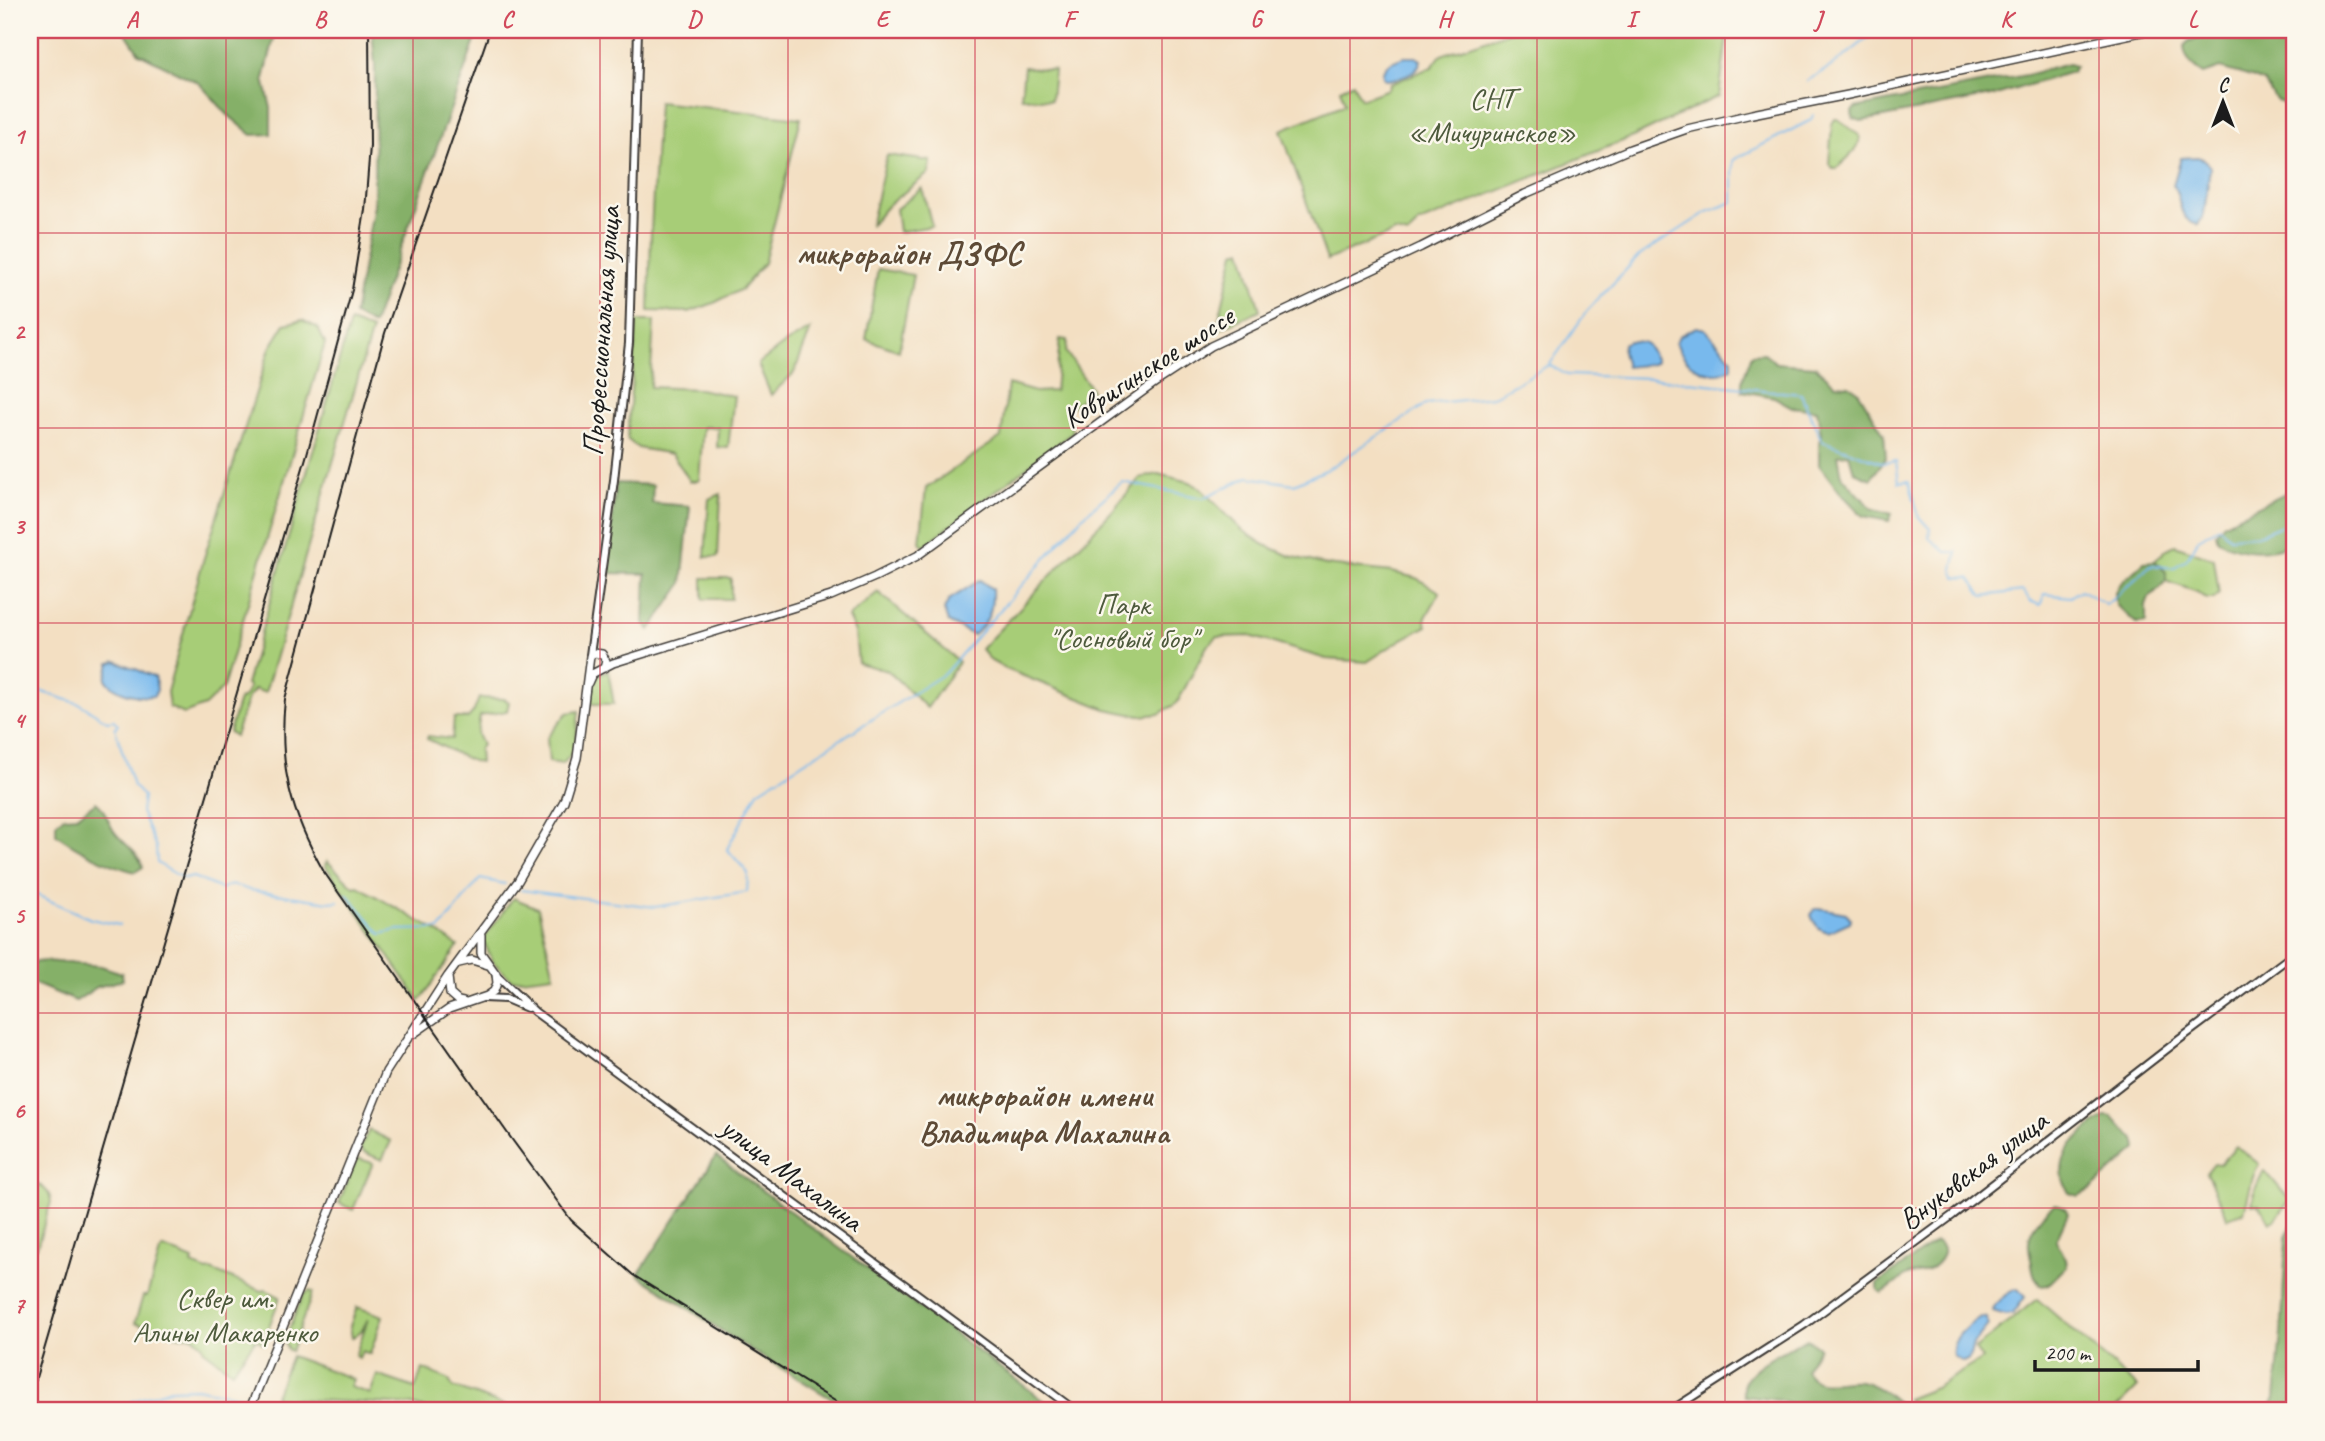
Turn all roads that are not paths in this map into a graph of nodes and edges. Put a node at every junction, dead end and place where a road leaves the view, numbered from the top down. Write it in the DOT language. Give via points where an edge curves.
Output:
graph roads {
  1 [pos="638,30"];
  2 [pos="2150,30"];
  3 [pos="594,634"];
  4 [pos="590,656"];
  5 [pos="603,656"];
  6 [pos="621,661"];
  7 [pos="589,666"];
  8 [pos="600,669"];
  9 [pos="588,683"];
  10 [pos="481,931"];
  11 [pos="2295,953"];
  12 [pos="457,964"];
  13 [pos="488,965"];
  14 [pos="496,974"];
  15 [pos="449,976"];
  16 [pos="482,998"];
  17 [pos="464,1002"];
  18 [pos="535,1012"];
  19 [pos="406,1039"];
  20 [pos="252,1405"];
  21 [pos="263,1411"];
  22 [pos="1076,1411"];
  23 [pos="1670,1411"];
  1 -- 3 [label="main road, Профессиональная улица" via="629,343"];
  2 -- 6 [label="main road, Ковригинское шоссе" via="1752,114 1630,149 1525,194 1211,346 917,556 831,596"];
  3 -- 4 [label="main road, Профессиональная улица"];
  3 -- 5 [label="main road, Профессиональная улица"];
  4 -- 5 [label="main road"];
  4 -- 7 [label="main road, Профессиональная улица"];
  5 -- 6 [label="main road, Ковригинское шоссе"];
  5 -- 8 [label="main road, Профессиональная улица"];
  6 -- 8 [label="main road, Ковригинское шоссе"];
  7 -- 8 [label="main road"];
  7 -- 9 [label="main road, Профессиональная улица"];
  8 -- 9 [label="main road, Профессиональная улица"];
  9 -- 10 [label="main road, Профессиональная улица" via="577,758 564,801 523,873"];
  10 -- 12 [label="main road, Профессиональная улица"];
  10 -- 13 [label="main road" via="481,953"];
  11 -- 23 [label="main road, Внуковская улица" via="1804,1325"];
  12 -- 13 [label="main road" via="472,960"];
  12 -- 15 [label="main road"];
  13 -- 14 [label="main road, улица Махалина"];
  14 -- 16 [label="main road" via="494,991"];
  14 -- 18 [label="main road, улица Махалина"];
  15 -- 17 [label="main road" via="450,993"];
  15 -- 19 [label="main road"];
  16 -- 17 [label="main road"];
  16 -- 18 [label="main road" via="506,999"];
  17 -- 19 [label="main road"];
  18 -- 22 [label="main road, улица Махалина"];
  19 -- 20 [label="main road" via="377,1093"];
  20 -- 21 [label="main road"];
}
